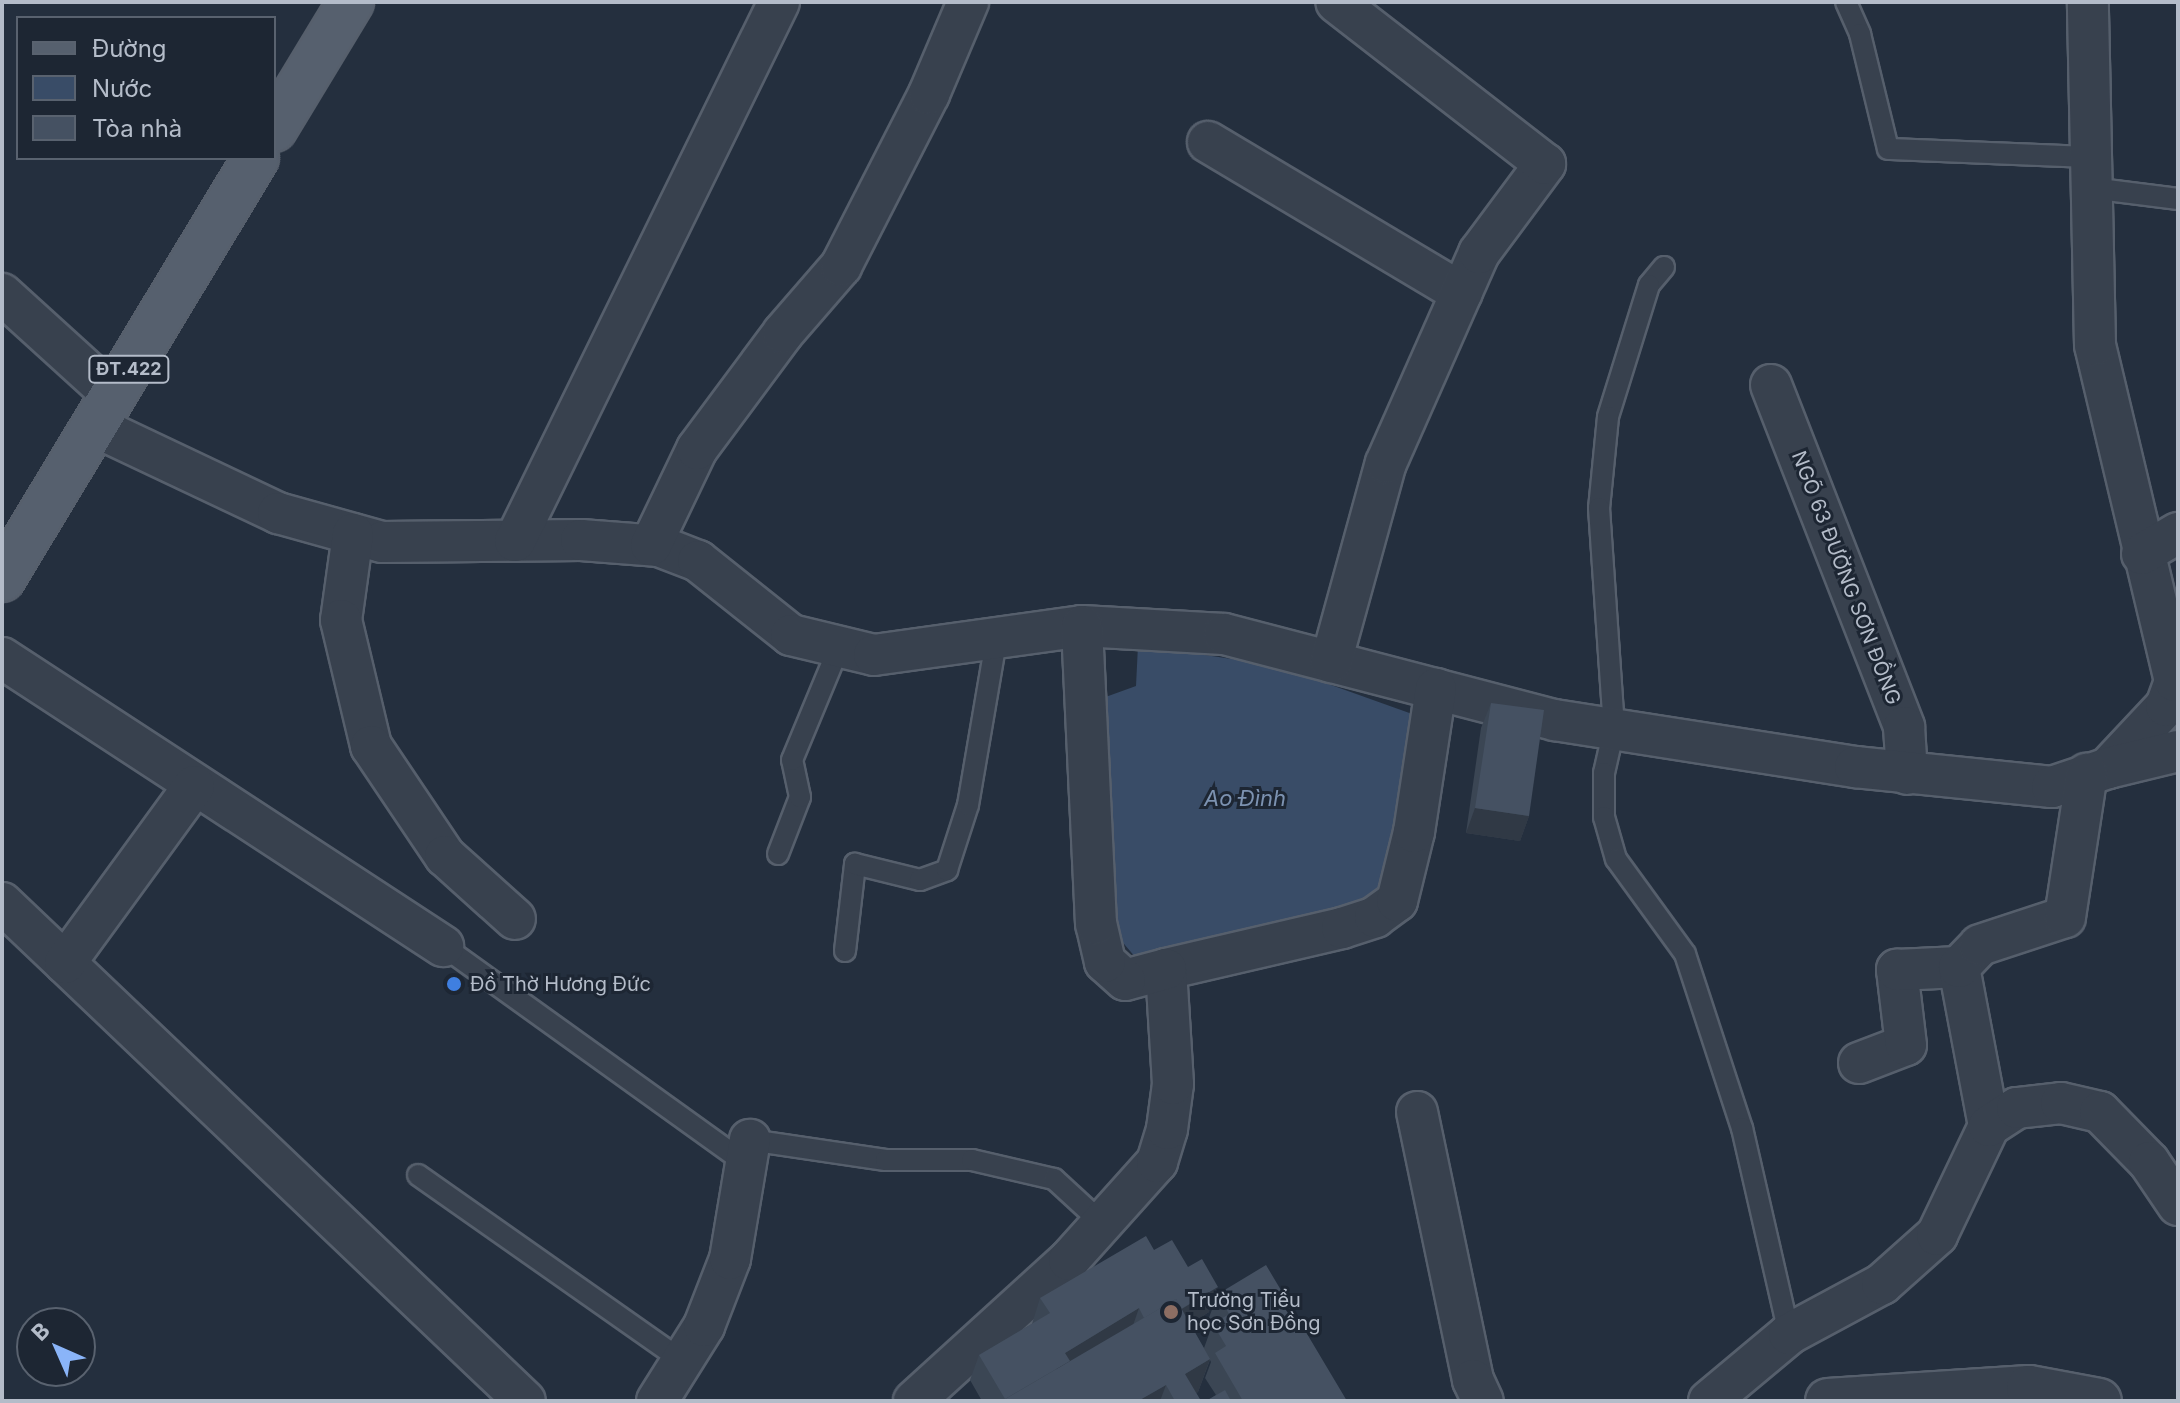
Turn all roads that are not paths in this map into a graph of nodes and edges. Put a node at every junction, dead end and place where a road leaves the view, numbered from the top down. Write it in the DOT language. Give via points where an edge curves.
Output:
graph roads {
  1 [pos="351,2"];
  2 [pos="779,2"];
  3 [pos="1336,2"];
  4 [pos="1846,2"];
  5 [pos="2088,2"];
  6 [pos="961,5"];
  7 [pos="276,126"];
  8 [pos="1208,142"];
  9 [pos="255,160"];
  10 [pos="2091,172"];
  11 [pos="2178,199"];
  12 [pos="1664,267"];
  13 [pos="1461,293"];
  14 [pos="2,294"];
  15 [pos="1771,385"];
  16 [pos="104,411"];
  17 [pos="2178,533"];
  18 [pos="353,534"];
  19 [pos="515,541"];
  20 [pos="651,545"];
  21 [pos="2142,554"];
  22 [pos="2,579"];
  23 [pos="1082,626"];
  24 [pos="997,636"];
  25 [pos="839,647"];
  26 [pos="2,658"];
  27 [pos="1331,662"];
  28 [pos="1436,689"];
  29 [pos="1614,729"];
  30 [pos="2178,751"];
  31 [pos="2098,771"];
  32 [pos="1907,774"];
  33 [pos="194,786"];
  34 [pos="778,854"];
  35 [pos="2,903"];
  36 [pos="515,919"];
  37 [pos="443,946"];
  38 [pos="845,951"];
  39 [pos="65,963"];
  40 [pos="1959,967"];
  41 [pos="1166,969"];
  42 [pos="1859,1063"];
  43 [pos="1417,1112"];
  44 [pos="1989,1126"];
  45 [pos="747,1151"];
  46 [pos="418,1175"];
  47 [pos="2178,1205"];
  48 [pos="1103,1224"];
  49 [pos="1789,1334"];
  50 [pos="681,1360"];
  51 [pos="525,1401"];
  52 [pos="657,1401"];
  53 [pos="914,1401"];
  54 [pos="1483,1401"];
  55 [pos="1709,1401"];
  56 [pos="1828,1401"];
  57 [pos="2099,1401"];
  1 -- 7 [label="main road"];
  2 -- 19 [label="street"];
  3 -- 13 [label="street" via="1545,164 1479,253"];
  4 -- 10 [label="lane" via="1860,34 1888,149"];
  5 -- 10 [label="street"];
  6 -- 20 [label="street" via="929,94 841,266 783,333 697,449"];
  8 -- 13 [label="street"];
  9 -- 16 [label="main road, ĐT.422"];
  10 -- 11 [label="lane"];
  10 -- 21 [label="street" via="2095,345"];
  12 -- 29 [label="lane" via="1644,299 1608,417 1599,508"];
  13 -- 27 [label="street" via="1386,463"];
  14 -- 16 [label="street"];
  15 -- 32 [label="street, NGÕ 63 ĐƯỜNG SƠN ĐỒNG" via="1904,727"];
  16 -- 18 [label="street" via="278,513"];
  16 -- 22 [label="main road, ĐT.422"];
  17 -- 21 [label="street"];
  18 -- 19 [label="street" via="382,542"];
  18 -- 36 [label="street" via="341,620 371,746 445,856"];
  19 -- 20 [label="street"];
  20 -- 25 [label="street" via="698,561 791,635"];
  21 -- 31 [label="street" via="2175,681 2166,706"];
  23 -- 24 [label="street"];
  23 -- 27 [label="street" via="1224,634"];
  23 -- 41 [label="street" via="1096,924 1105,962 1125,980"];
  24 -- 25 [label="street" via="874,655"];
  24 -- 38 [label="lane" via="968,805 947,870 920,880 855,864"];
  25 -- 34 [label="lane" via="792,760 800,797"];
  26 -- 33 [label="street"];
  27 -- 28 [label="street"];
  28 -- 29 [label="street" via="1555,720"];
  28 -- 41 [label="street" via="1414,832 1397,901 1375,917 1342,928"];
  29 -- 32 [label="street"];
  29 -- 49 [label="lane" via="1604,773 1604,817 1616,859 1685,954 1742,1128"];
  30 -- 31 [label="street"];
  31 -- 32 [label="street" via="2052,787"];
  31 -- 40 [label="street" via="2065,917 1980,945"];
  33 -- 37 [label="street"];
  33 -- 39 [label="street"];
  35 -- 39 [label="street"];
  37 -- 45 [label="lane"];
  39 -- 51 [label="street"];
  40 -- 42 [label="street" via="1897,970 1906,1045"];
  40 -- 44 [label="street"];
  41 -- 48 [label="street" via="1173,1084 1167,1129 1157,1162"];
  43 -- 54 [label="street" via="1473,1380"];
  44 -- 47 [label="street" via="2017,1108 2046,1104 2100,1112 2149,1162"];
  44 -- 49 [label="street" via="1937,1235 1882,1284"];
  45 -- 48 [label="lane" via="972,1160 1054,1179"];
  45 -- 50 [label="street" via="730,1259 704,1326"];
  46 -- 50 [label="lane"];
  48 -- 53 [label="street"];
  49 -- 55 [label="street"];
  50 -- 52 [label="street"];
  56 -- 57 [label="street" via="2029,1388"];
}
